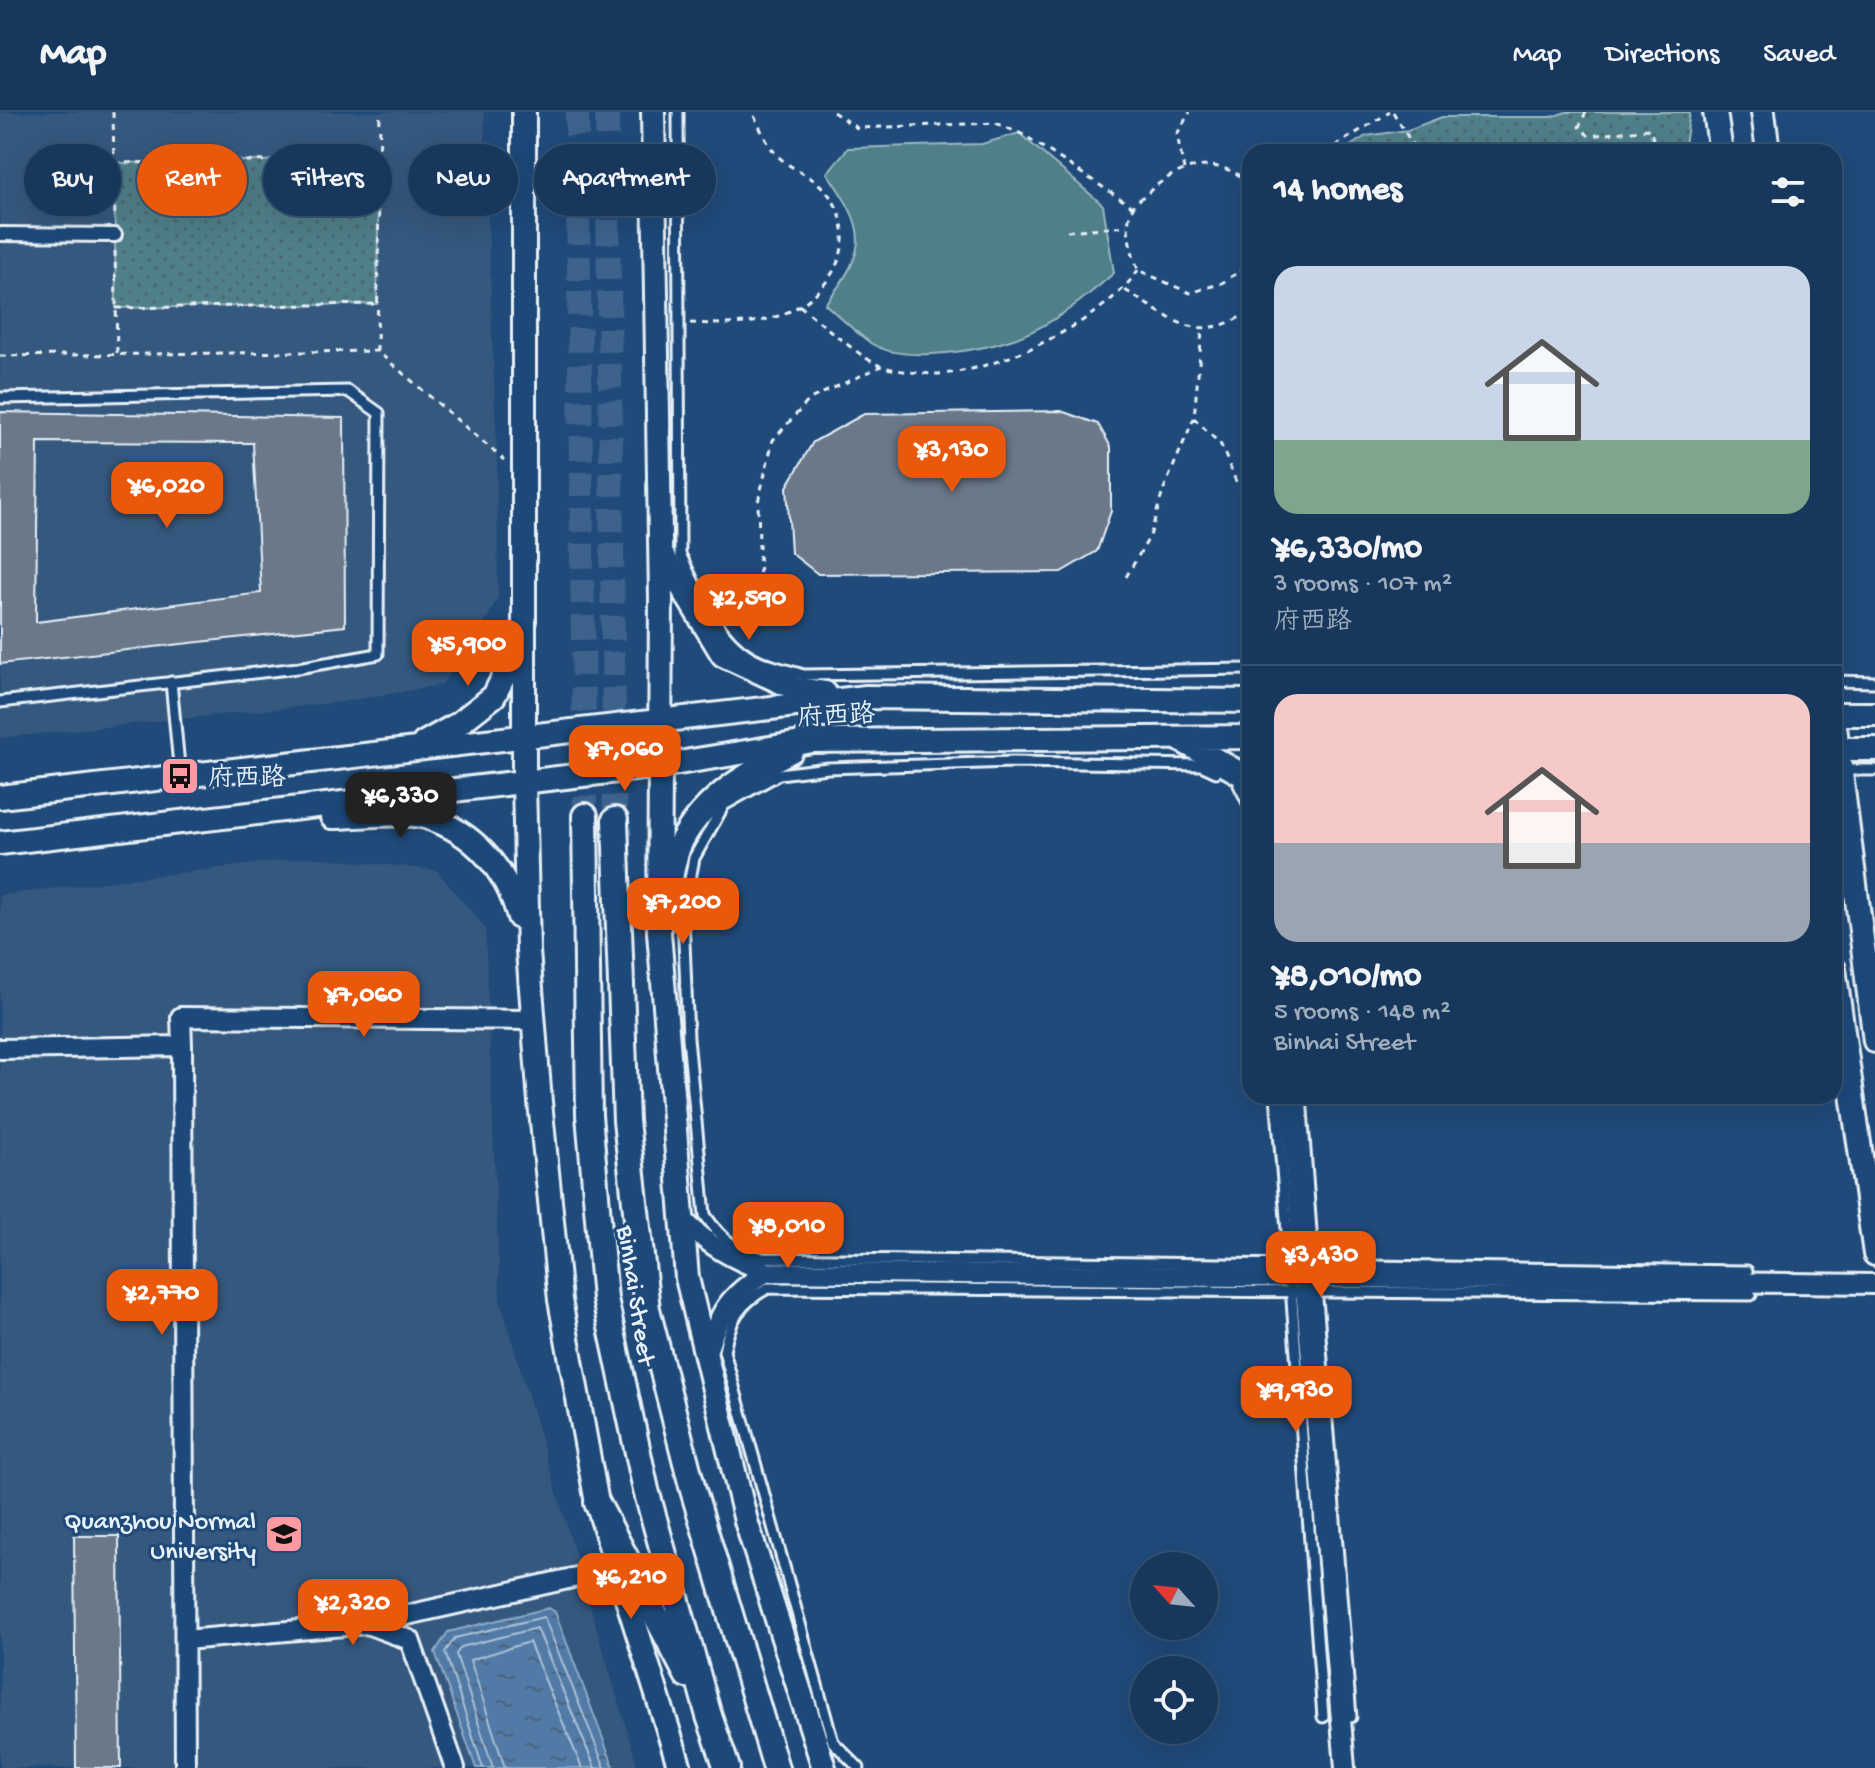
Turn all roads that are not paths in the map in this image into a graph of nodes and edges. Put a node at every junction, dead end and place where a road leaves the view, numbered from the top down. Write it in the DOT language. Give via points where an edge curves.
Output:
graph roads {
  1 [pos="524,112"];
  2 [pos="653,112"];
  3 [pos="678,112"];
  4 [pos="1715,112"];
  5 [pos="1763,112"];
  6 [pos="1720,144"];
  7 [pos="1767,144"];
  8 [pos="0,234"];
  9 [pos="115,235"];
  10 [pos="0,398"];
  11 [pos="660,551"];
  12 [pos="526,633"];
  13 [pos="1242,669"];
  14 [pos="1842,681"];
  15 [pos="171,682"];
  16 [pos="1875,682"];
  17 [pos="866,697"];
  18 [pos="1242,701"];
  19 [pos="0,702"];
  20 [pos="1875,714"];
  21 [pos="1842,716"];
  22 [pos="660,719"];
  23 [pos="526,735"];
  24 [pos="1172,735"];
  25 [pos="1242,737"];
  26 [pos="813,741"];
  27 [pos="415,748"];
  28 [pos="1875,749"];
  29 [pos="1842,757"];
  30 [pos="1842,761"];
  31 [pos="660,766"];
  32 [pos="1875,770"];
  33 [pos="1242,774"];
  34 [pos="180,776"];
  35 [pos="524,782"];
  36 [pos="1242,792"];
  37 [pos="0,797"];
  38 [pos="1842,802"];
  39 [pos="585,816"];
  40 [pos="227,817"];
  41 [pos="615,820"];
  42 [pos="0,843"];
  43 [pos="659,932"];
  44 [pos="528,951"];
  45 [pos="534,1020"];
  46 [pos="1842,1025"];
  47 [pos="1875,1041"];
  48 [pos="182,1046"];
  49 [pos="0,1049"];
  50 [pos="1277,1104"];
  51 [pos="1290,1104"];
  52 [pos="1301,1104"];
  53 [pos="682,1218"];
  54 [pos="1875,1254"];
  55 [pos="1747,1271"];
  56 [pos="767,1272"];
  57 [pos="1303,1278"];
  58 [pos="1875,1284"];
  59 [pos="1751,1295"];
  60 [pos="706,1355"];
  61 [pos="597,1503"];
  62 [pos="617,1568"];
  63 [pos="367,1624"];
  64 [pos="185,1640"];
  65 [pos="709,1716"];
  66 [pos="1323,1717"];
  67 [pos="1351,1717"];
  68 [pos="185,1768"];
  69 [pos="455,1768"];
  70 [pos="680,1768"];
  71 [pos="727,1768"];
  72 [pos="776,1768"];
  73 [pos="824,1768"];
  74 [pos="859,1768"];
  75 [pos="1345,1768"];
  1 -- 12 [label="street"];
  2 -- 11 [label="street"];
  3 -- 13 [label="lane" via="680,554 731,645 769,665 804,675"];
  4 -- 6 [label="street"];
  5 -- 7 [label="street"];
  8 -- 9 [label="street"];
  10 -- 15 [label="lane" via="348,391 379,413 378,654"];
  11 -- 17 [label="street" via="723,655 796,689"];
  11 -- 22 [label="street"];
  12 -- 23 [label="street"];
  12 -- 27 [label="street" via="494,696"];
  14 -- 16 [label="lane"];
  15 -- 19 [label="lane"];
  15 -- 34 [label="lane"];
  17 -- 18 [label="street, 府西路"];
  17 -- 22 [label="street, 府西路"];
  20 -- 21 [label="street"];
  22 -- 23 [label="street, 府西路"];
  22 -- 31 [label="street"];
  23 -- 27 [label="street, 府西路"];
  23 -- 35 [label="street"];
  24 -- 25 [label="street, 府西路"];
  24 -- 26 [label="street, 府西路"];
  24 -- 33 [label="street"];
  26 -- 31 [label="street, 府西路"];
  26 -- 43 [label="street" via="750,772 714,797 682,841"];
  27 -- 34 [label="street, 府西路"];
  28 -- 29 [label="street"];
  30 -- 32 [label="lane"];
  31 -- 35 [label="street, 府西路"];
  31 -- 43 [label="street"];
  34 -- 37 [label="street, 府西路"];
  35 -- 40 [label="street, 府西路"];
  35 -- 44 [label="street"];
  36 -- 57 [label="lane" via="1237,782 1201,765 1013,762 779,774 724,805 694,858 683,917 705,1215 738,1251 763,1258"];
  38 -- 47 [label="street"];
  39 -- 65 [label="main road, Binhai Street" via="589,1115 605,1299 646,1490"];
  40 -- 42 [label="street, 府西路"];
  40 -- 44 [label="street" via="425,817 479,845 511,888"];
  41 -- 72 [label="main road, Binhai Street" via="626,1121 647,1309 693,1490"];
  43 -- 53 [label="street"];
  44 -- 45 [label="street"];
  45 -- 48 [label="street" via="181,1017"];
  45 -- 61 [label="street" via="560,1300"];
  46 -- 54 [label="street"];
  48 -- 49 [label="street"];
  48 -- 64 [label="street"];
  50 -- 57 [label="lane"];
  51 -- 57 [label="street"];
  52 -- 57 [label="lane"];
  53 -- 56 [label="street" via="705,1243"];
  53 -- 60 [label="street" via="687,1278"];
  55 -- 57 [label="lane"];
  56 -- 57 [label="street"];
  56 -- 60 [label="street" via="737,1290 718,1316"];
  57 -- 58 [label="street"];
  57 -- 59 [label="lane"];
  57 -- 66 [label="lane"];
  57 -- 67 [label="lane"];
  57 -- 74 [label="lane" via="768,1288 746,1299 729,1323 724,1351 833,1742"];
  57 -- 75 [label="street"];
  60 -- 73 [label="street" via="746,1521"];
  61 -- 62 [label="street"];
  61 -- 65 [label="main road"];
  62 -- 63 [label="street"];
  62 -- 70 [label="street"];
  63 -- 64 [label="street"];
  63 -- 69 [label="street" via="410,1640"];
  64 -- 68 [label="street"];
  65 -- 71 [label="main road, Binhai Street"];
}
